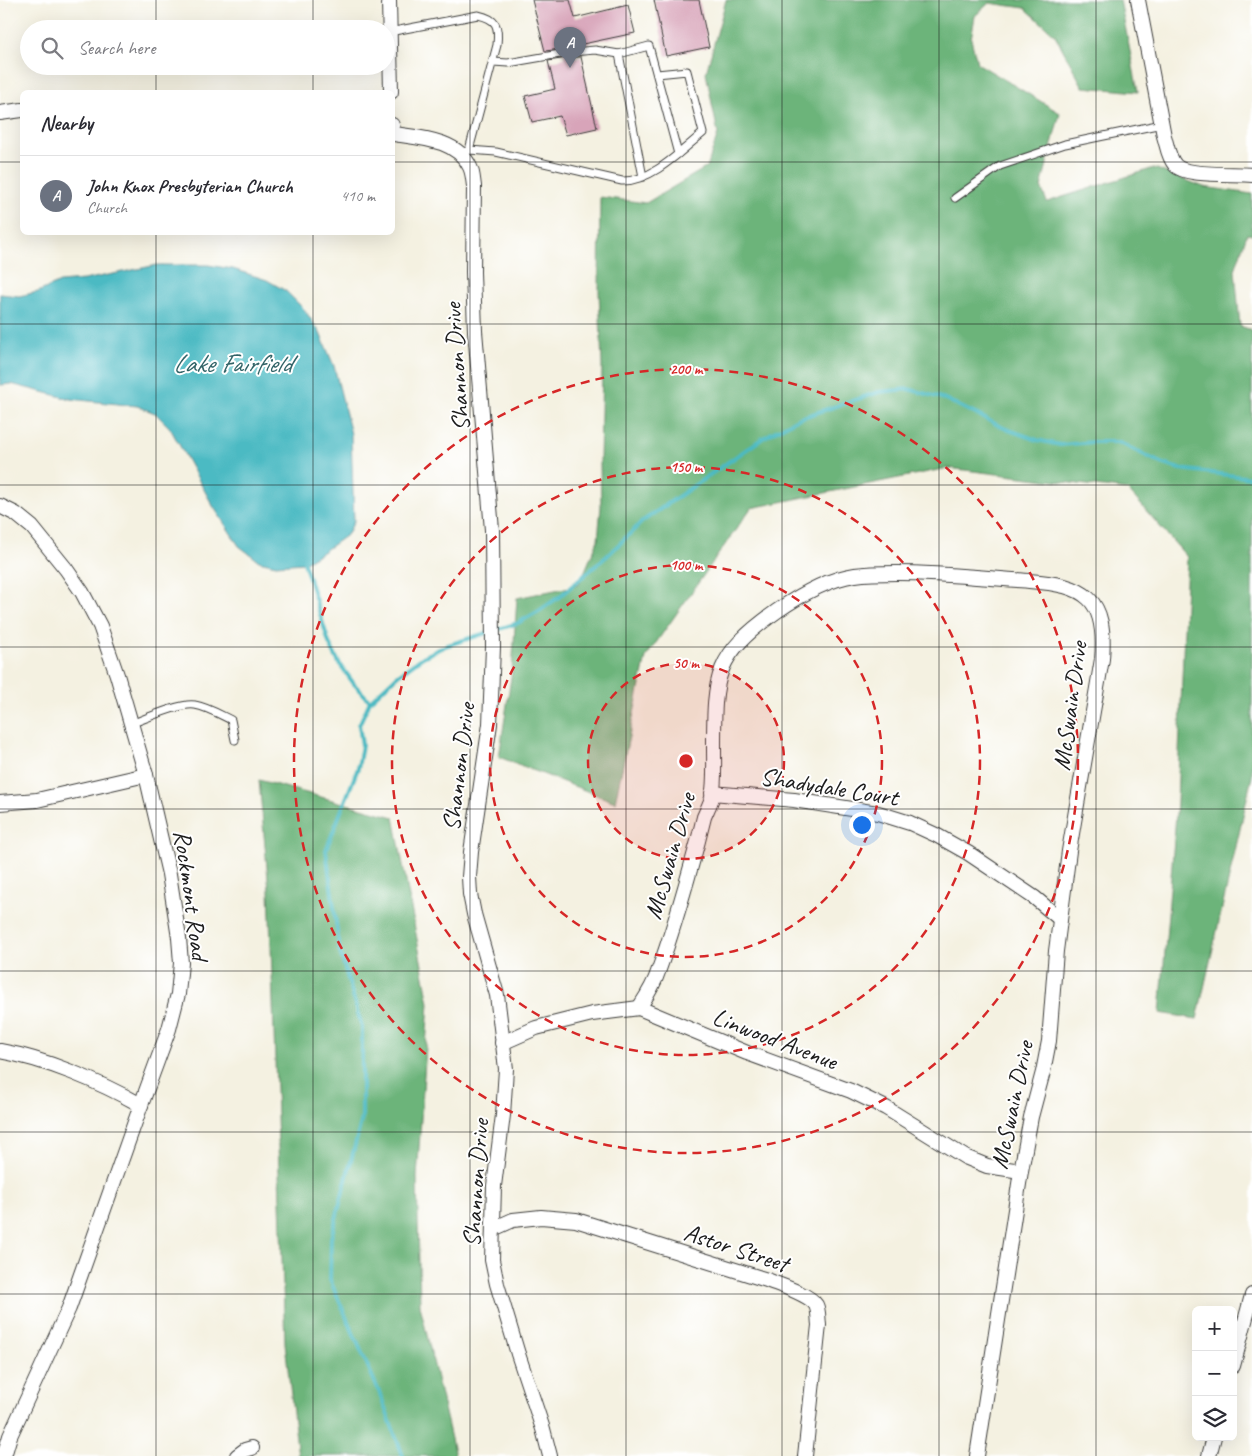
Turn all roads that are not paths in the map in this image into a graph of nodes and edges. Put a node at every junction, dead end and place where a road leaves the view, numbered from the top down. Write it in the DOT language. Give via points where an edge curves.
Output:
graph roads {
  1 [pos="389,0"];
  2 [pos="1138,0"];
  3 [pos="389,20"];
  4 [pos="395,31"];
  5 [pos="572,52"];
  6 [pos="560,54"];
  7 [pos="619,54"];
  8 [pos="493,62"];
  9 [pos="657,74"];
  10 [pos="390,75"];
  11 [pos="391,90"];
  12 [pos="20,110"];
  13 [pos="0,114"];
  14 [pos="1162,124"];
  15 [pos="395,131"];
  16 [pos="464,152"];
  17 [pos="678,154"];
  18 [pos="1252,175"];
  19 [pos="644,177"];
  20 [pos="955,198"];
  21 [pos="0,506"];
  22 [pos="131,724"];
  23 [pos="234,740"];
  24 [pos="146,775"];
  25 [pos="712,793"];
  26 [pos="0,803"];
  27 [pos="1060,919"];
  28 [pos="639,1008"];
  29 [pos="502,1043"];
  30 [pos="0,1052"];
  31 [pos="141,1105"];
  32 [pos="1021,1171"];
  33 [pos="493,1229"];
  34 [pos="1252,1295"];
  35 [pos="1237,1351"];
  36 [pos="5,1433"];
  37 [pos="1213,1441"];
  38 [pos="252,1448"];
  39 [pos="4,1456"];
  40 [pos="236,1456"];
  41 [pos="550,1456"];
  42 [pos="805,1456"];
  43 [pos="977,1456"];
  44 [pos="1209,1456"];
  1 -- 3 [label="street"];
  2 -- 14 [label="street"];
  4 -- 8 [label="lane" via="485,16 497,26"];
  5 -- 7 [label="lane" via="595,50"];
  6 -- 8 [label="lane" via="508,63"];
  7 -- 9 [label="lane" via="649,46"];
  7 -- 19 [label="lane"];
  8 -- 16 [label="lane"];
  9 -- 17 [label="lane"];
  9 -- 17 [label="lane" via="687,71 703,133"];
  10 -- 11 [label="street"];
  12 -- 13 [label="street"];
  14 -- 18 [label="street" via="1169,155 1178,168 1197,173"];
  14 -- 20 [label="lane" via="1065,144 1000,166"];
  15 -- 16 [label="street"];
  16 -- 19 [label="lane" via="496,152 622,181"];
  16 -- 29 [label="street, Shannon Drive" via="474,186 472,272 492,530 493,623 490,724 469,877 474,914 497,996"];
  17 -- 19 [label="lane"];
  21 -- 22 [label="street, Rockmont Road" via="32,527 66,568 93,610"];
  22 -- 23 [label="lane" via="193,704 231,720"];
  22 -- 24 [label="street, Rockmont Road"];
  24 -- 26 [label="street" via="37,800"];
  24 -- 31 [label="street, Rockmont Road" via="169,874 180,963 178,994 169,1030"];
  25 -- 27 [label="street, Shadydale Court" via="803,802 878,814 910,823 968,853"];
  25 -- 27 [label="street, McSwain Drive" via="715,692 723,665 756,626 813,589 854,575 906,573 1048,582 1073,588 1085,594 1097,609 1103,645"];
  25 -- 28 [label="street, McSwain Drive" via="658,973"];
  27 -- 32 [label="street, McSwain Drive" via="1050,1041"];
  28 -- 29 [label="street, Linwood Avenue" via="592,1014 536,1028"];
  28 -- 32 [label="street, Linwood Avenue" via="851,1092 886,1108 965,1157 987,1166"];
  29 -- 33 [label="street, Shannon Drive" via="506,1070 494,1186"];
  30 -- 31 [label="street" via="50,1064"];
  31 -- 36 [label="street, Rockmont Road" via="69,1308"];
  32 -- 43 [label="street, McSwain Drive"];
  33 -- 41 [label="street, Shannon Drive" via="492,1260 498,1284"];
  33 -- 42 [label="street, Astor Street" via="513,1220 541,1217 576,1220 767,1280 811,1301 818,1310 819,1325"];
  34 -- 35 [label="street"];
  36 -- 39 [label="street, Rockmont Road"];
  37 -- 44 [label="street"];
  38 -- 40 [label="street"];
}
